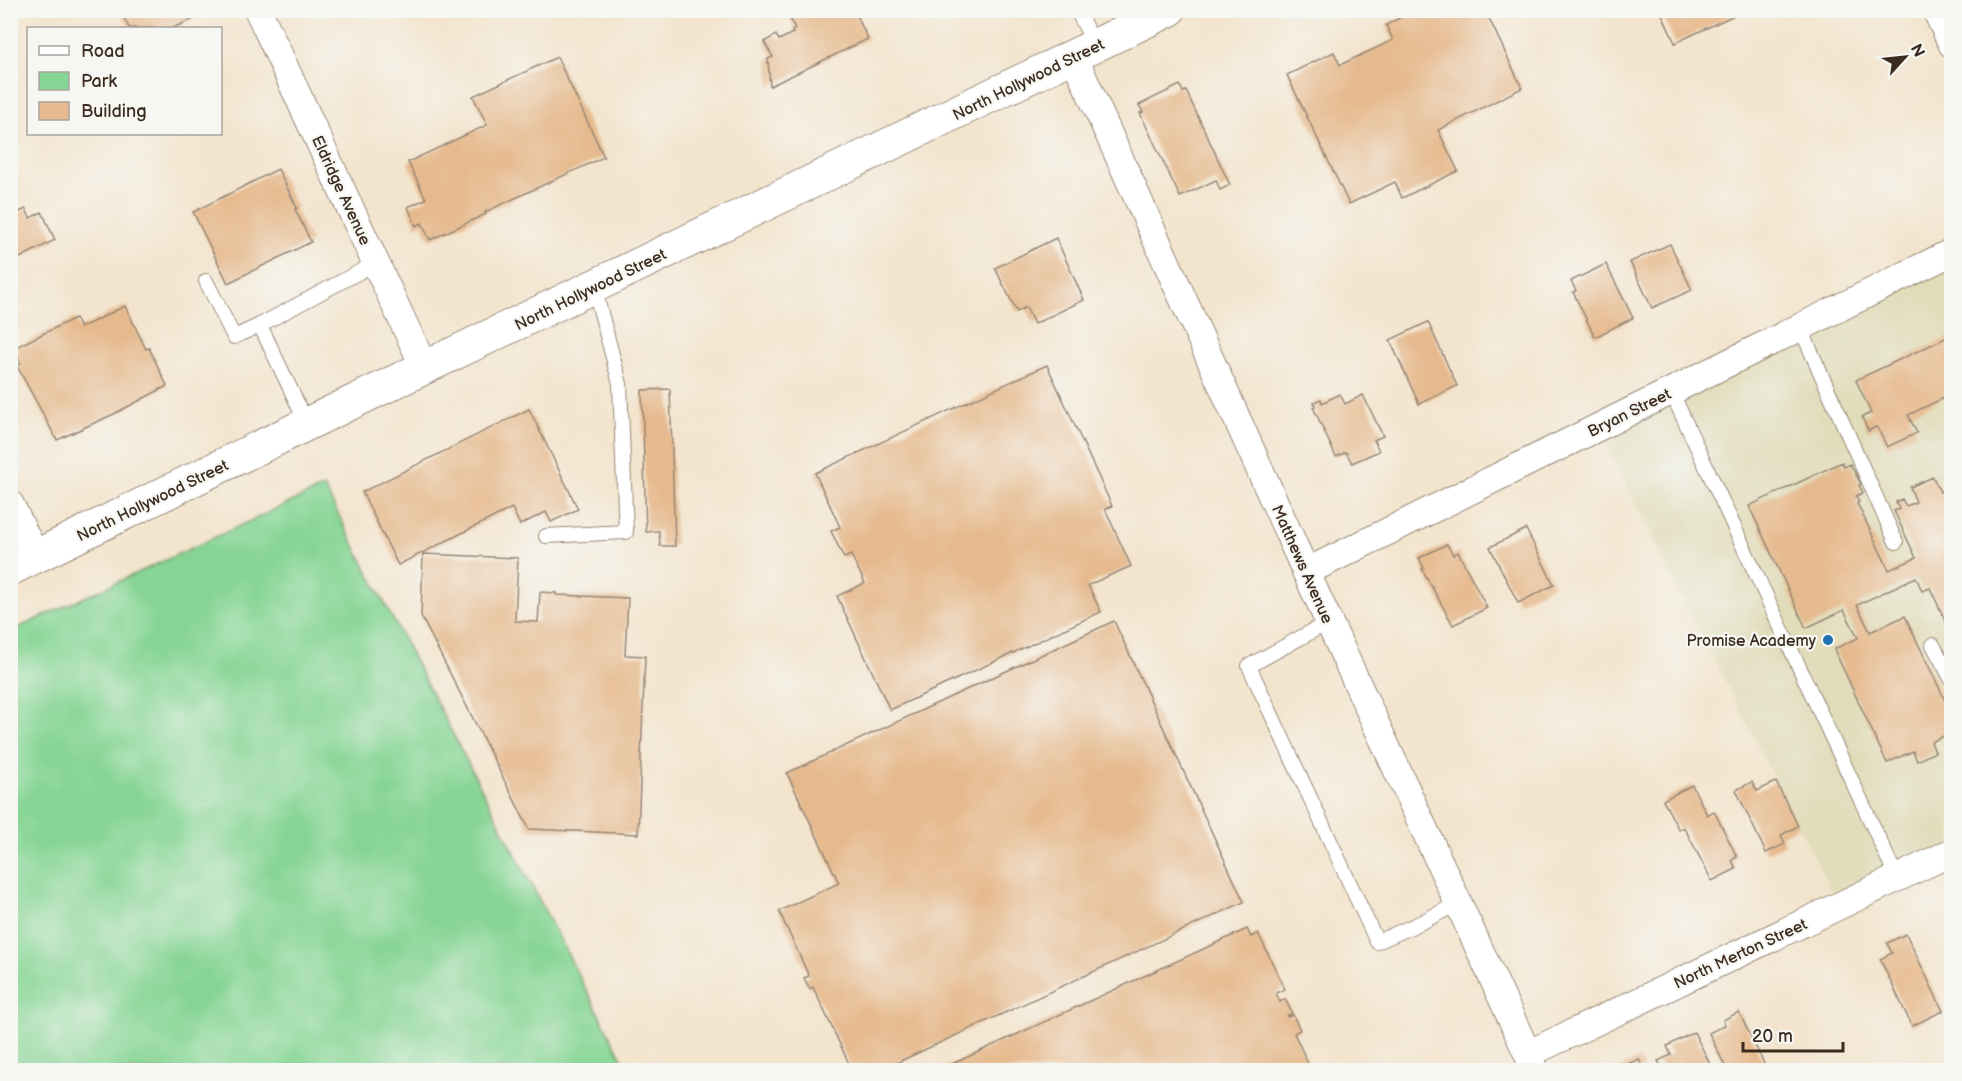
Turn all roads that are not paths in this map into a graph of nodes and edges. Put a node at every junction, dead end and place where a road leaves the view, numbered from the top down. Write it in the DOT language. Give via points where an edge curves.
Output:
graph roads {
  1 [pos="258,10"];
  2 [pos="1077,10"];
  3 [pos="1936,10"];
  4 [pos="1163,12"];
  5 [pos="1952,44"];
  6 [pos="1085,52"];
  7 [pos="1952,252"];
  8 [pos="376,263"];
  9 [pos="206,281"];
  10 [pos="594,287"];
  11 [pos="260,325"];
  12 [pos="1800,327"];
  13 [pos="425,369"];
  14 [pos="1671,391"];
  15 [pos="307,424"];
  16 [pos="10,504"];
  17 [pos="546,536"];
  18 [pos="1896,542"];
  19 [pos="23,563"];
  20 [pos="1306,572"];
  21 [pos="1329,622"];
  22 [pos="1934,645"];
  23 [pos="1952,680"];
  24 [pos="1952,852"];
  25 [pos="1897,878"];
  26 [pos="1458,903"];
  27 [pos="1532,1062"];
  1 -- 8 [label="street, Eldridge Avenue"];
  2 -- 6 [label="lane"];
  3 -- 5 [label="street"];
  4 -- 6 [label="main road, North Hollywood Street"];
  6 -- 10 [label="main road, North Hollywood Street"];
  6 -- 20 [label="street, Matthews Avenue"];
  7 -- 12 [label="street, Bryan Street"];
  8 -- 11 [label="lane"];
  8 -- 13 [label="street, Eldridge Avenue"];
  9 -- 11 [label="lane" via="234,337"];
  10 -- 13 [label="main road, North Hollywood Street"];
  10 -- 17 [label="lane" via="620,384 626,532"];
  11 -- 15 [label="lane"];
  12 -- 14 [label="street, Bryan Street"];
  12 -- 18 [label="lane"];
  13 -- 15 [label="main road, North Hollywood Street"];
  14 -- 20 [label="street, Bryan Street"];
  14 -- 25 [label="lane"];
  15 -- 19 [label="main road, North Hollywood Street"];
  16 -- 19 [label="street"];
  20 -- 21 [label="street, Matthews Avenue"];
  21 -- 26 [label="street, Matthews Avenue"];
  21 -- 26 [label="lane" via="1249,666 1377,942"];
  22 -- 23 [label="lane"];
  24 -- 25 [label="street, North Merton Street"];
  25 -- 27 [label="street, North Merton Street"];
  26 -- 27 [label="street, Matthews Avenue"];
}
